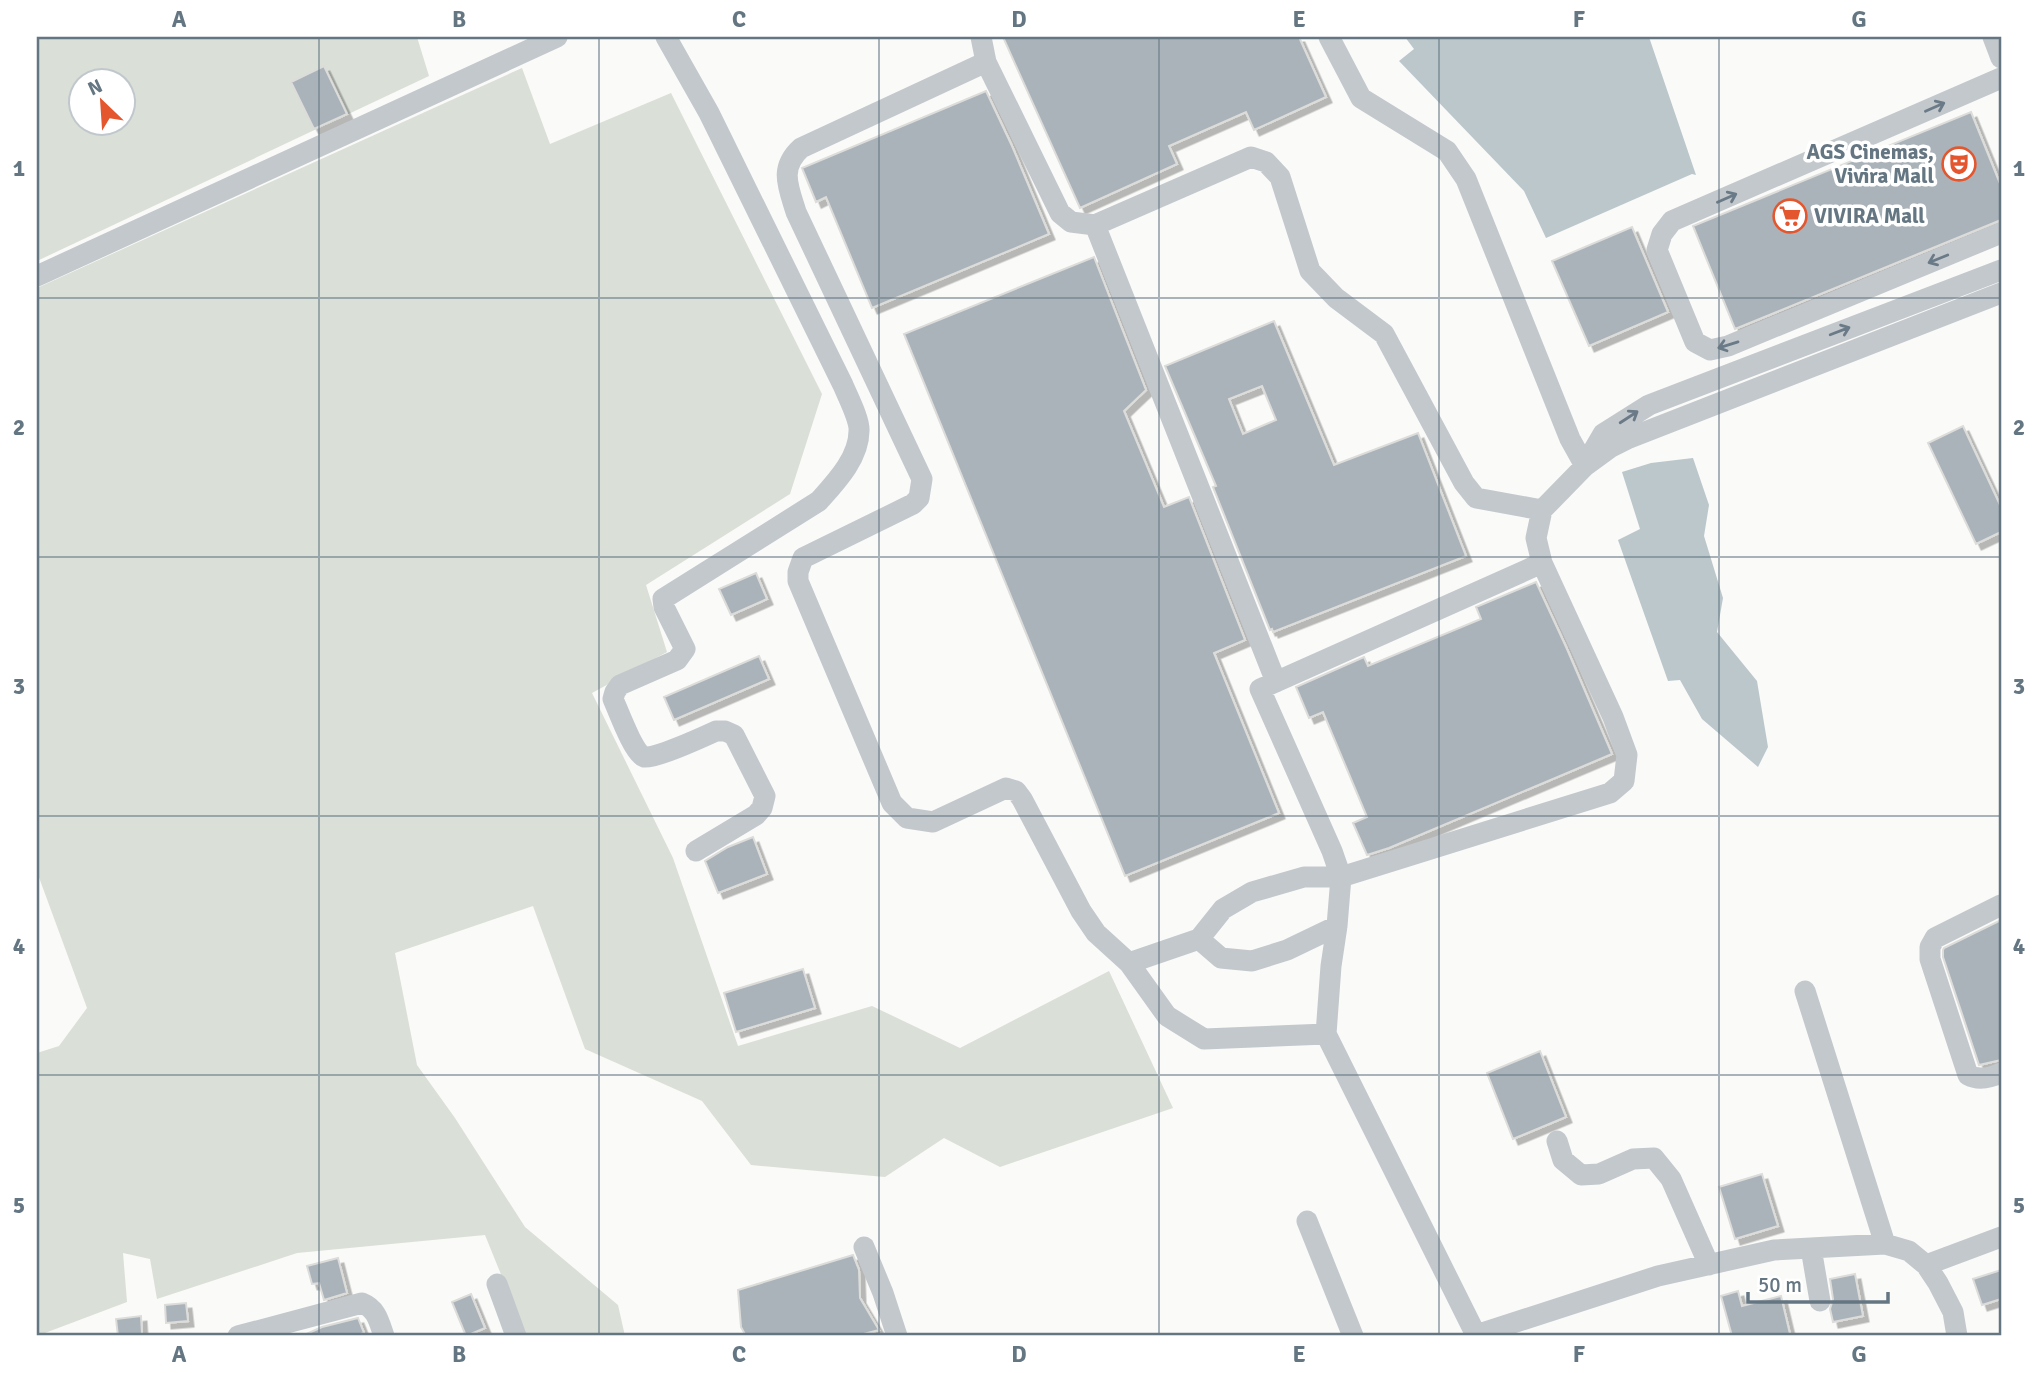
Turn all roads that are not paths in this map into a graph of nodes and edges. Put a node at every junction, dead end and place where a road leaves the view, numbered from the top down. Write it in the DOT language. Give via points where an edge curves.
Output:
graph roads {
  1 [pos="557,37"];
  2 [pos="666,37"];
  3 [pos="981,37"];
  4 [pos="1328,37"];
  5 [pos="1993,37"];
  6 [pos="2001,58"];
  7 [pos="986,62"];
  8 [pos="2001,78"];
  9 [pos="1095,225"];
  10 [pos="2001,233"];
  11 [pos="2001,270"];
  12 [pos="37,276"];
  13 [pos="2001,293"];
  14 [pos="1585,466"];
  15 [pos="1542,510"];
  16 [pos="1542,563"];
  17 [pos="1276,682"];
  18 [pos="696,851"];
  19 [pos="1342,877"];
  20 [pos="2001,905"];
  21 [pos="1337,926"];
  22 [pos="1199,939"];
  23 [pos="1129,963"];
  24 [pos="1805,991"];
  25 [pos="1326,1034"];
  26 [pos="2001,1073"];
  27 [pos="1558,1141"];
  28 [pos="1307,1221"];
  29 [pos="2001,1237"];
  30 [pos="1885,1244"];
  31 [pos="864,1247"];
  32 [pos="1811,1248"];
  33 [pos="1709,1265"];
  34 [pos="1926,1265"];
  35 [pos="497,1284"];
  36 [pos="1820,1301"];
  37 [pos="238,1336"];
  38 [pos="384,1336"];
  39 [pos="516,1336"];
  40 [pos="897,1336"];
  41 [pos="1353,1336"];
  42 [pos="1475,1336"];
  43 [pos="1957,1336"];
  1 -- 12 [label="street"];
  2 -- 18 [label="street" via="709,113 844,385 860,430 854,454 819,501 663,599 685,649 677,660 620,685 615,692 613,699 635,748 646,758 716,732 734,735 765,796 762,808"];
  3 -- 7 [label="street"];
  4 -- 14 [label="street" via="1361,98 1447,151 1466,179 1570,439"];
  5 -- 6 [label="street"];
  7 -- 9 [label="street" via="1060,213 1071,222"];
  7 -- 23 [label="street" via="801,148 790,158 788,188 796,212 922,479 919,498 913,504 803,558 798,581 892,803 907,818 933,822 1006,788 1016,791 1096,933"];
  10 -- 8 [label="street, one-way" via="1710,350 1695,342 1657,250 1672,221"];
  9 -- 15 [label="street" via="1251,157 1266,162 1280,177 1310,271 1336,298 1384,334 1464,483 1476,498"];
  9 -- 17 [label="street"];
  14 -- 11 [label="street, one-way" via="1603,434 1649,405"];
  13 -- 14 [label="street" via="1627,439"];
  14 -- 15 [label="street"];
  15 -- 16 [label="street" via="1536,538"];
  16 -- 17 [label="street"];
  16 -- 19 [label="street" via="1613,717 1626,755 1623,781 1610,793"];
  17 -- 19 [label="street" via="1260,689"];
  19 -- 21 [label="street"];
  19 -- 22 [label="street" via="1304,877 1252,892 1223,908"];
  20 -- 26 [label="street" via="1935,938 1930,959 1968,1075 1974,1079"];
  21 -- 22 [label="street" via="1252,961 1221,958"];
  21 -- 25 [label="street"];
  22 -- 23 [label="street"];
  23 -- 25 [label="street" via="1167,1016 1205,1039"];
  24 -- 30 [label="street"];
  25 -- 42 [label="street"];
  27 -- 33 [label="street" via="1563,1160 1581,1175 1599,1174 1633,1159 1654,1158 1671,1179"];
  28 -- 41 [label="street"];
  29 -- 34 [label="street"];
  30 -- 32 [label="street"];
  30 -- 34 [label="street" via="1909,1251"];
  31 -- 40 [label="street"];
  32 -- 33 [label="street" via="1774,1250"];
  32 -- 36 [label="street"];
  33 -- 42 [label="street" via="1658,1276"];
  34 -- 43 [label="street" via="1953,1312"];
  35 -- 39 [label="street"];
  37 -- 38 [label="street" via="362,1303 375,1312"];
}
